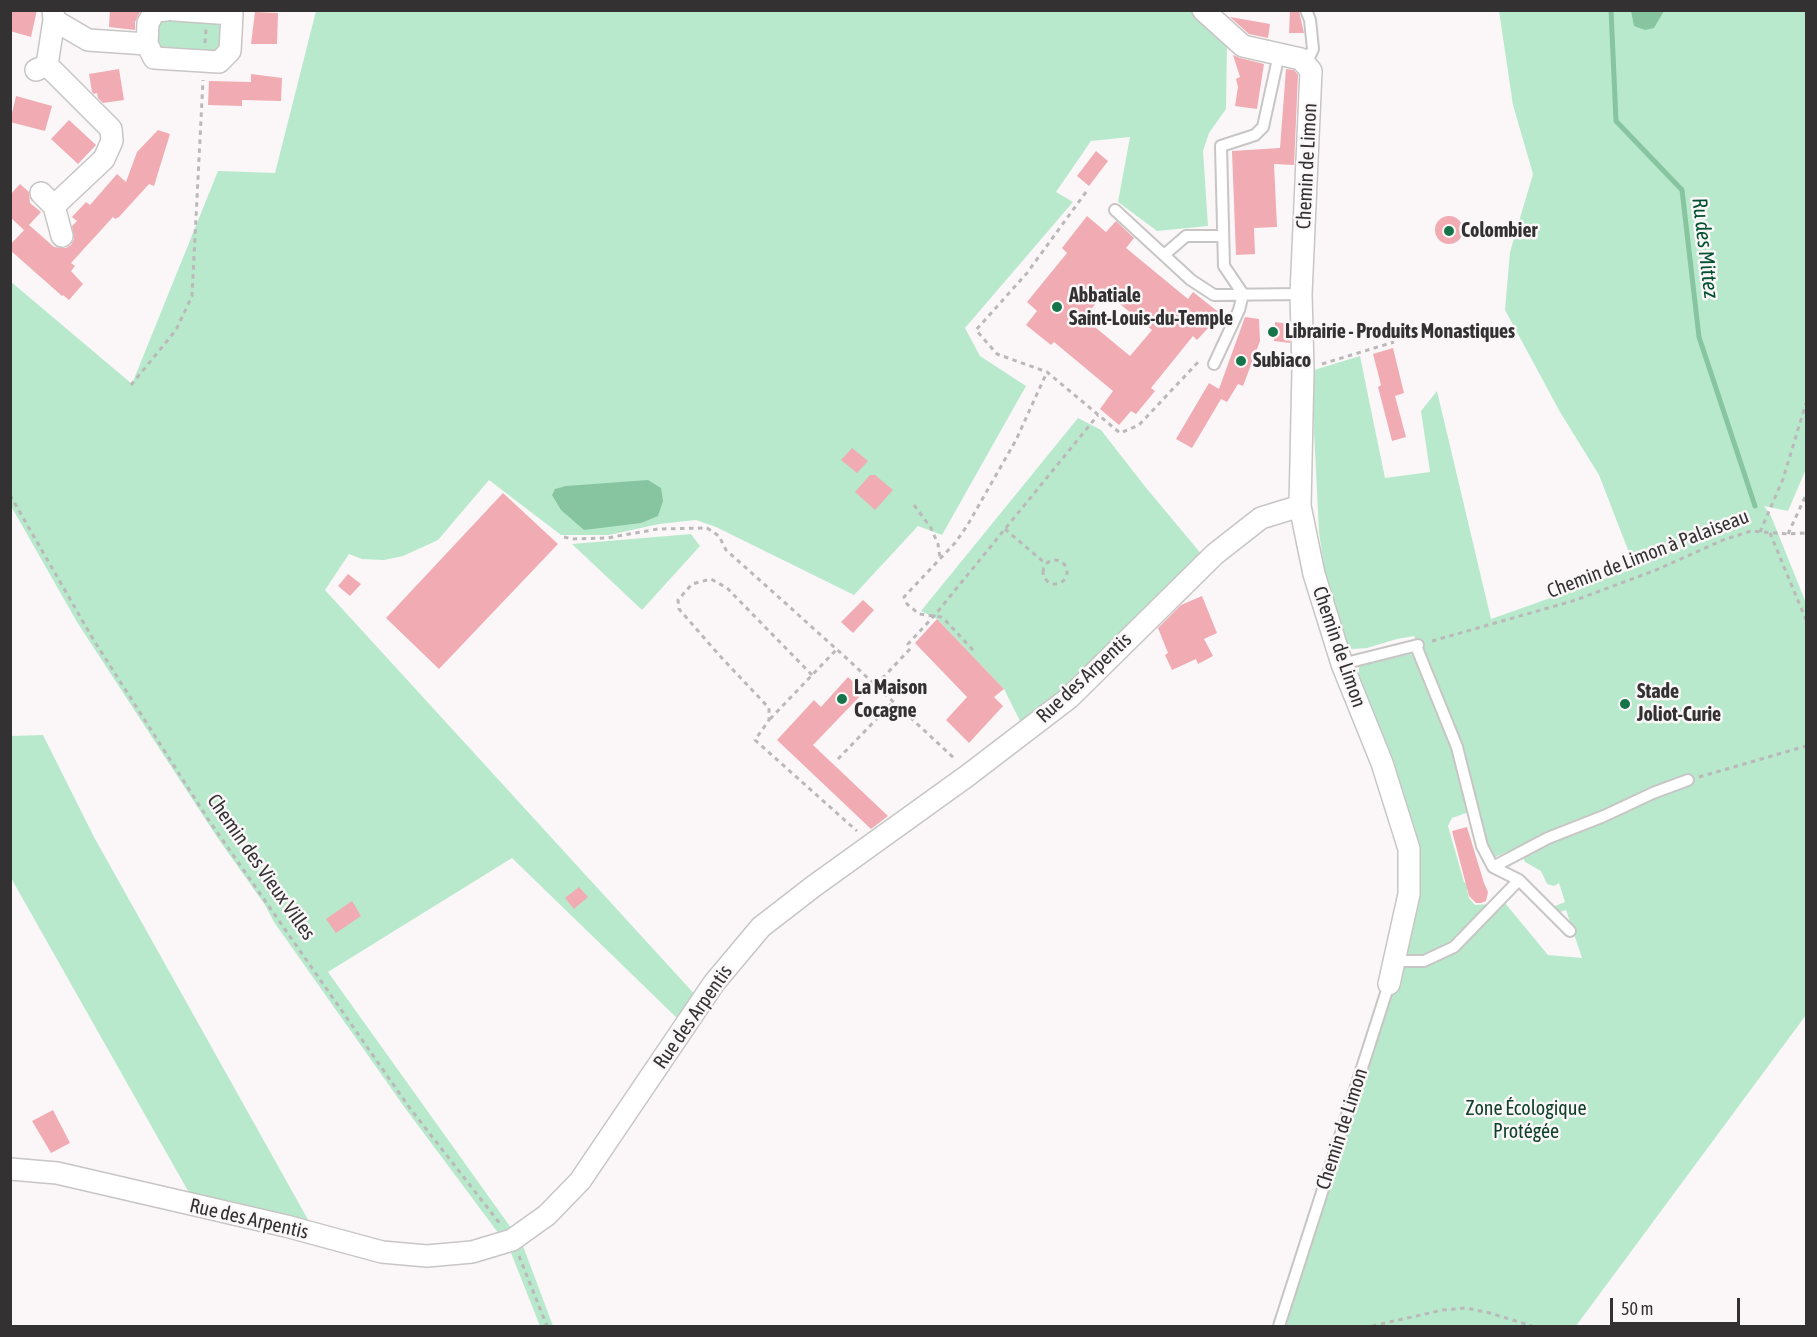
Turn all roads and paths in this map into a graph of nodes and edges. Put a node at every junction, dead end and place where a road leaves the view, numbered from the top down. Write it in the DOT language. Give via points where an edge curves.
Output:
graph roads {
  1 [pos="167,10"];
  2 [pos="175,10"];
  3 [pos="1203,10"];
  4 [pos="1306,10"];
  5 [pos="207,12"];
  6 [pos="232,12"];
  7 [pos="54,15"];
  8 [pos="147,44"];
  9 [pos="1279,54"];
  10 [pos="204,62"];
  11 [pos="1306,64"];
  12 [pos="1086,192"];
  13 [pos="1115,210"];
  14 [pos="62,236"];
  15 [pos="1223,236"];
  16 [pos="1164,255"];
  17 [pos="1243,294"];
  18 [pos="1301,294"];
  19 [pos="1394,342"];
  20 [pos="1214,364"];
  21 [pos="1303,370"];
  22 [pos="1047,372"];
  23 [pos="131,385"];
  24 [pos="1806,403"];
  25 [pos="1098,415"];
  26 [pos="10,495"];
  27 [pos="1806,495"];
  28 [pos="914,505"];
  29 [pos="1300,506"];
  30 [pos="1005,529"];
  31 [pos="1760,532"];
  32 [pos="1769,532"];
  33 [pos="1806,533"];
  34 [pos="1788,534"];
  35 [pos="564,537"];
  36 [pos="940,558"];
  37 [pos="1046,564"];
  38 [pos="934,616"];
  39 [pos="1806,620"];
  40 [pos="1417,645"];
  41 [pos="837,649"];
  42 [pos="973,650"];
  43 [pos="1342,664"];
  44 [pos="812,675"];
  45 [pos="876,685"];
  46 [pos="893,701"];
  47 [pos="769,720"];
  48 [pos="1806,746"];
  49 [pos="838,759"];
  50 [pos="968,776"];
  51 [pos="1688,780"];
  52 [pos="869,847"];
  53 [pos="1493,867"];
  54 [pos="1519,880"];
  55 [pos="1570,932"];
  56 [pos="1394,961"];
  57 [pos="1389,984"];
  58 [pos="10,1169"];
  59 [pos="512,1240"];
  60 [pos="546,1326"];
  61 [pos="1279,1326"];
  62 [pos="1372,1326"];
  63 [pos="1532,1326"];
  1 -- 8 [label="street" via="155,11 148,23"];
  2 -- 5 [label="street"];
  3 -- 9 [label="street" via="1243,46"];
  4 -- 11 [label="lane" via="1313,49"];
  5 -- 6 [label="street"];
  5 -- 10 [label="path"];
  6 -- 10 [label="street" via="230,51 219,62"];
  7 -- 8 [label="street" via="87,40"];
  7 -- 14 [label="street" via="42,68 111,129 112,141 104,159 47,200"];
  8 -- 10 [label="street" via="154,58"];
  9 -- 11 [label="street" via="1302,59"];
  9 -- 15 [label="lane" via="1263,127 1255,135 1221,146"];
  10 -- 23 [label="path" via="192,296 176,330"];
  11 -- 18 [label="street, Chemin de Limon" via="1311,71"];
  12 -- 22 [label="path" via="1028,273 976,330 998,354"];
  13 -- 16 [label="lane"];
  15 -- 16 [label="lane" via="1186,236"];
  15 -- 17 [label="lane" via="1224,266"];
  16 -- 17 [label="lane" via="1214,295"];
  17 -- 18 [label="lane"];
  17 -- 20 [label="lane"];
  18 -- 21 [label="street, Chemin de Limon"];
  19 -- 21 [label="path"];
  20 -- 25 [label="path" via="1203,358 1139,425 1120,433"];
  21 -- 29 [label="street, Chemin de Limon"];
  22 -- 25 [label="path"];
  22 -- 36 [label="path" via="1016,440 967,526"];
  24 -- 31 [label="path, Chemin de Limon à Palaiseau" via="1783,479"];
  25 -- 30 [label="path"];
  26 -- 59 [label="path, Chemin des Vieux Villes" via="93,639 208,819 409,1107"];
  27 -- 34 [label="path"];
  28 -- 36 [label="path" via="931,528"];
  29 -- 43 [label="street, Chemin de Limon" via="1314,574"];
  29 -- 50 [label="street, Rue des Arpentis" via="1261,518 1215,554 1069,698"];
  30 -- 37 [label="path"];
  30 -- 38 [label="path"];
  31 -- 32 [label="path"];
  31 -- 40 [label="path, Chemin de Limon à Palaiseau" via="1750,531 1723,540 1576,600"];
  32 -- 34 [label="path"];
  32 -- 39 [label="path"];
  33 -- 34 [label="path"];
  35 -- 41 [label="path" via="608,538 658,529 707,528 719,536 726,550"];
  36 -- 38 [label="path" via="904,597 919,614"];
  37 -- 37 [label="path" via="1062,562 1066,572 1062,581 1047,580 1043,572"];
  38 -- 42 [label="path" via="945,620"];
  38 -- 45 [label="path"];
  40 -- 43 [label="lane"];
  40 -- 53 [label="lane" via="1457,747 1482,846"];
  41 -- 44 [label="path"];
  41 -- 45 [label="path"];
  43 -- 56 [label="street, Chemin de Limon" via="1382,763 1409,849 1409,894"];
  44 -- 47 [label="path"];
  44 -- 47 [label="path" via="727,588 711,579 692,584 678,600 679,609 769,708"];
  45 -- 46 [label="path"];
  46 -- 49 [label="path"];
  46 -- 50 [label="path"];
  47 -- 52 [label="path" via="755,740"];
  48 -- 51 [label="path"];
  50 -- 52 [label="street, Rue des Arpentis"];
  51 -- 53 [label="lane" via="1548,838"];
  52 -- 59 [label="street, Rue des Arpentis" via="761,927 714,983 580,1181 547,1215"];
  53 -- 54 [label="lane"];
  54 -- 55 [label="lane"];
  54 -- 56 [label="lane" via="1454,947 1424,961"];
  56 -- 57 [label="street, Chemin de Limon"];
  57 -- 61 [label="lane, Chemin de Limon"];
  58 -- 59 [label="street, Rue des Arpentis" via="57,1173 382,1252 427,1256 472,1252"];
  59 -- 60 [label="path, Chemin des Vieux Villes"];
  62 -- 63 [label="path" via="1466,1308"];
}
